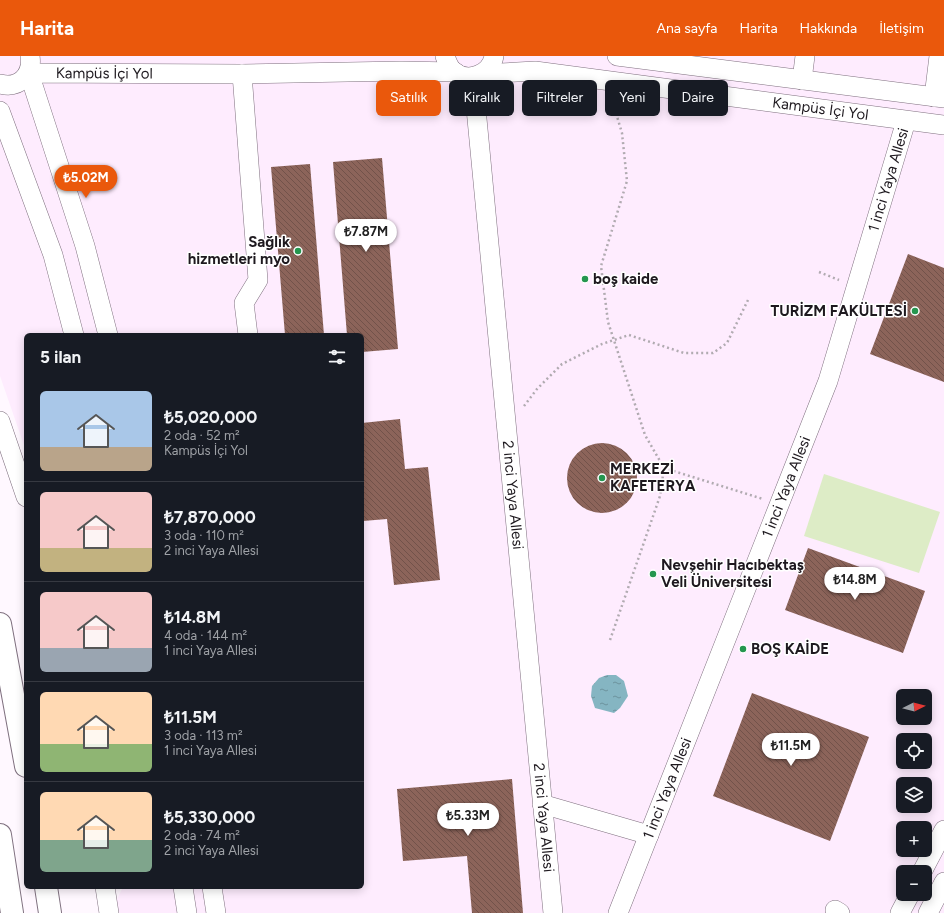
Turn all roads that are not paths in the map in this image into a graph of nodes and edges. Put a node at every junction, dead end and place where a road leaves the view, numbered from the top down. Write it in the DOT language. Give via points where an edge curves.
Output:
graph roads {
  1 [pos="445,56"];
  2 [pos="494,56"];
  3 [pos="617,56"];
  4 [pos="805,56"];
  5 [pos="939,56"];
  6 [pos="673,60"];
  7 [pos="29,64"];
  8 [pos="455,72"];
  9 [pos="242,74"];
  10 [pos="478,75"];
  11 [pos="802,80"];
  12 [pos="0,84"];
  13 [pos="665,89"];
  14 [pos="939,97"];
  15 [pos="0,112"];
  16 [pos="906,121"];
  17 [pos="944,125"];
  18 [pos="73,333"];
  19 [pos="107,333"];
  20 [pos="248,333"];
  21 [pos="0,421"];
  22 [pos="24,491"];
  23 [pos="0,624"];
  24 [pos="24,755"];
  25 [pos="542,804"];
  26 [pos="944,830"];
  27 [pos="0,835"];
  28 [pos="649,835"];
  29 [pos="926,865"];
  30 [pos="944,882"];
  31 [pos="46,889"];
  32 [pos="105,889"];
  33 [pos="183,889"];
  34 [pos="212,889"];
  35 [pos="906,901"];
  36 [pos="12,913"];
  37 [pos="50,913"];
  38 [pos="109,913"];
  39 [pos="187,913"];
  40 [pos="216,913"];
  41 [pos="553,913"];
  42 [pos="618,913"];
  43 [pos="900,913"];
  44 [pos="928,913"];
  1 -- 8 [label="street" via="448,65"];
  2 -- 10 [label="street" via="489,67"];
  3 -- 6 [label="street, Kampüs İçi Yol"];
  4 -- 11 [label="street"];
  5 -- 14 [label="street"];
  6 -- 11 [label="street, Kampüs İçi Yol"];
  6 -- 13 [label="street"];
  7 -- 9 [label="street, Kampüs İçi Yol"];
  7 -- 12 [label="street" via="17,84"];
  7 -- 19 [label="street" via="85,246"];
  8 -- 9 [label="street, Kampüs İçi Yol"];
  8 -- 10 [label="street, Kampüs İçi Yol" via="464,76"];
  9 -- 20 [label="street" via="258,280 244,303"];
  10 -- 13 [label="street, Kampüs İçi Yol" via="535,71"];
  10 -- 25 [label="street, 2 inci Yaya Allesi" via="507,431"];
  11 -- 14 [label="street, Kampüs İçi Yol"];
  13 -- 16 [label="street, Kampüs İçi Yol"];
  15 -- 18 [label="street" via="53,255"];
  16 -- 17 [label="street, Kampüs İçi Yol"];
  16 -- 28 [label="street, 1 inci Yaya Allesi" via="828,381"];
  21 -- 22 [label="street"];
  23 -- 24 [label="highway"];
  25 -- 28 [label="street"];
  25 -- 41 [label="street, 2 inci Yaya Allesi"];
  26 -- 29 [label="street"];
  27 -- 36 [label="highway"];
  28 -- 42 [label="street, 1 inci Yaya Allesi"];
  30 -- 44 [label="street"];
  31 -- 37 [label="highway"];
  32 -- 38 [label="street"];
  33 -- 39 [label="street"];
  34 -- 40 [label="street"];
  35 -- 43 [label="street"];
}
